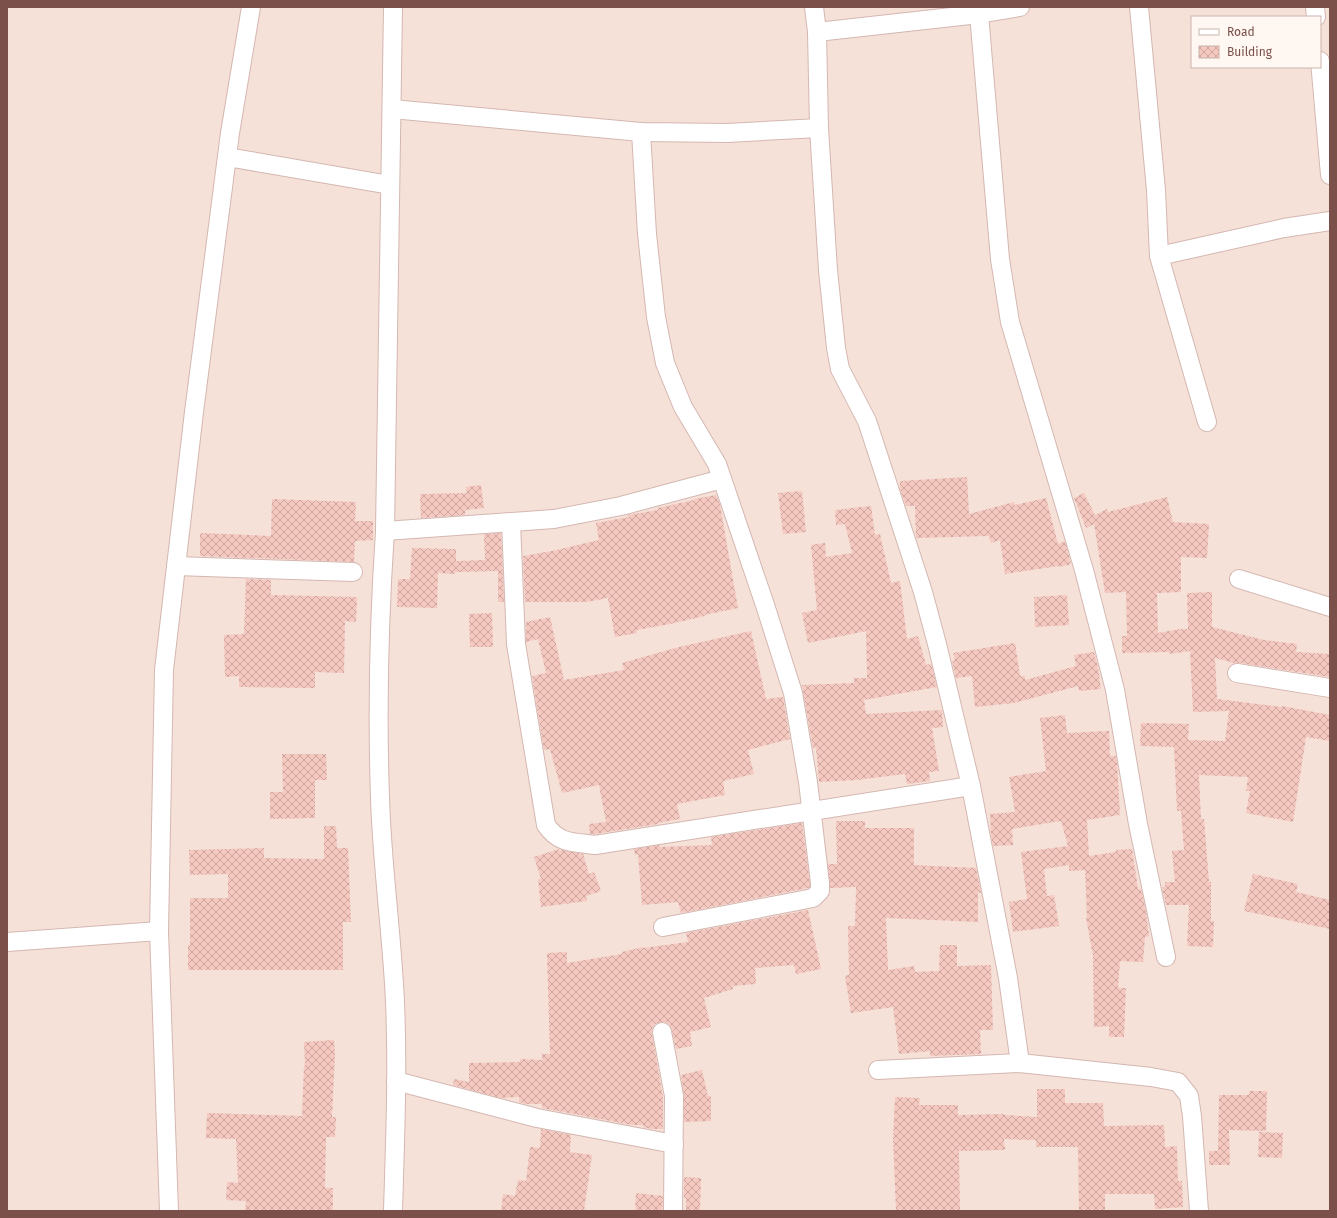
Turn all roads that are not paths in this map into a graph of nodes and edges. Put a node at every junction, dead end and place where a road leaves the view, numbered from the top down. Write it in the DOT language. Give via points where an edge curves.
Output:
graph roads {
  1 [pos="251,7"];
  2 [pos="393,7"];
  3 [pos="814,7"];
  4 [pos="1020,7"];
  5 [pos="1139,7"];
  6 [pos="979,14"];
  7 [pos="817,32"];
  8 [pos="1321,68"];
  9 [pos="392,109"];
  10 [pos="819,128"];
  11 [pos="641,132"];
  12 [pos="227,157"];
  13 [pos="1330,174"];
  14 [pos="390,185"];
  15 [pos="1330,221"];
  16 [pos="1159,256"];
  17 [pos="1207,422"];
  18 [pos="722,479"];
  19 [pos="511,522"];
  20 [pos="385,531"];
  21 [pos="176,566"];
  22 [pos="353,572"];
  23 [pos="1239,579"];
  24 [pos="1330,607"];
  25 [pos="1237,673"];
  26 [pos="1330,688"];
  27 [pos="971,786"];
  28 [pos="811,811"];
  29 [pos="663,927"];
  30 [pos="159,931"];
  31 [pos="7,942"];
  32 [pos="1166,957"];
  33 [pos="662,1032"];
  34 [pos="1020,1064"];
  35 [pos="878,1070"];
  36 [pos="396,1081"];
  37 [pos="674,1144"];
  38 [pos="169,1211"];
  39 [pos="393,1211"];
  40 [pos="673,1211"];
  41 [pos="1199,1211"];
  1 -- 12 [label="street"];
  2 -- 9 [label="street"];
  3 -- 7 [label="street"];
  4 -- 6 [label="street"];
  5 -- 16 [label="street" via="1156,190"];
  6 -- 7 [label="street"];
  6 -- 32 [label="street" via="1000,259 1010,322 1084,570 1115,690 1138,824"];
  7 -- 10 [label="street"];
  8 -- 13 [label="street"];
  9 -- 11 [label="street"];
  9 -- 14 [label="street"];
  10 -- 11 [label="street" via="727,133"];
  10 -- 27 [label="street" via="828,270 840,368 867,421 923,592"];
  11 -- 18 [label="street" via="647,234 656,317 665,363 684,407 717,464"];
  12 -- 14 [label="street"];
  12 -- 21 [label="street"];
  14 -- 20 [label="street"];
  15 -- 16 [label="street" via="1284,228"];
  16 -- 17 [label="street"];
  18 -- 19 [label="street" via="621,506 554,519"];
  18 -- 28 [label="street" via="793,693"];
  19 -- 20 [label="street"];
  19 -- 28 [label="street" via="516,644 546,825 552,834 563,840 595,845"];
  20 -- 36 [label="street" via="378,680 380,799 395,1003"];
  21 -- 22 [label="street"];
  21 -- 30 [label="street" via="164,670"];
  23 -- 24 [label="street"];
  25 -- 26 [label="street"];
  27 -- 28 [label="street"];
  27 -- 34 [label="street" via="1008,978"];
  28 -- 29 [label="street" via="820,883 820,891 813,898"];
  30 -- 31 [label="street"];
  30 -- 38 [label="street"];
  33 -- 37 [label="street" via="674,1096"];
  34 -- 35 [label="street"];
  34 -- 41 [label="street" via="1151,1076 1178,1082 1189,1096"];
  36 -- 37 [label="street" via="537,1118"];
  36 -- 39 [label="street"];
  37 -- 40 [label="street"];
}
